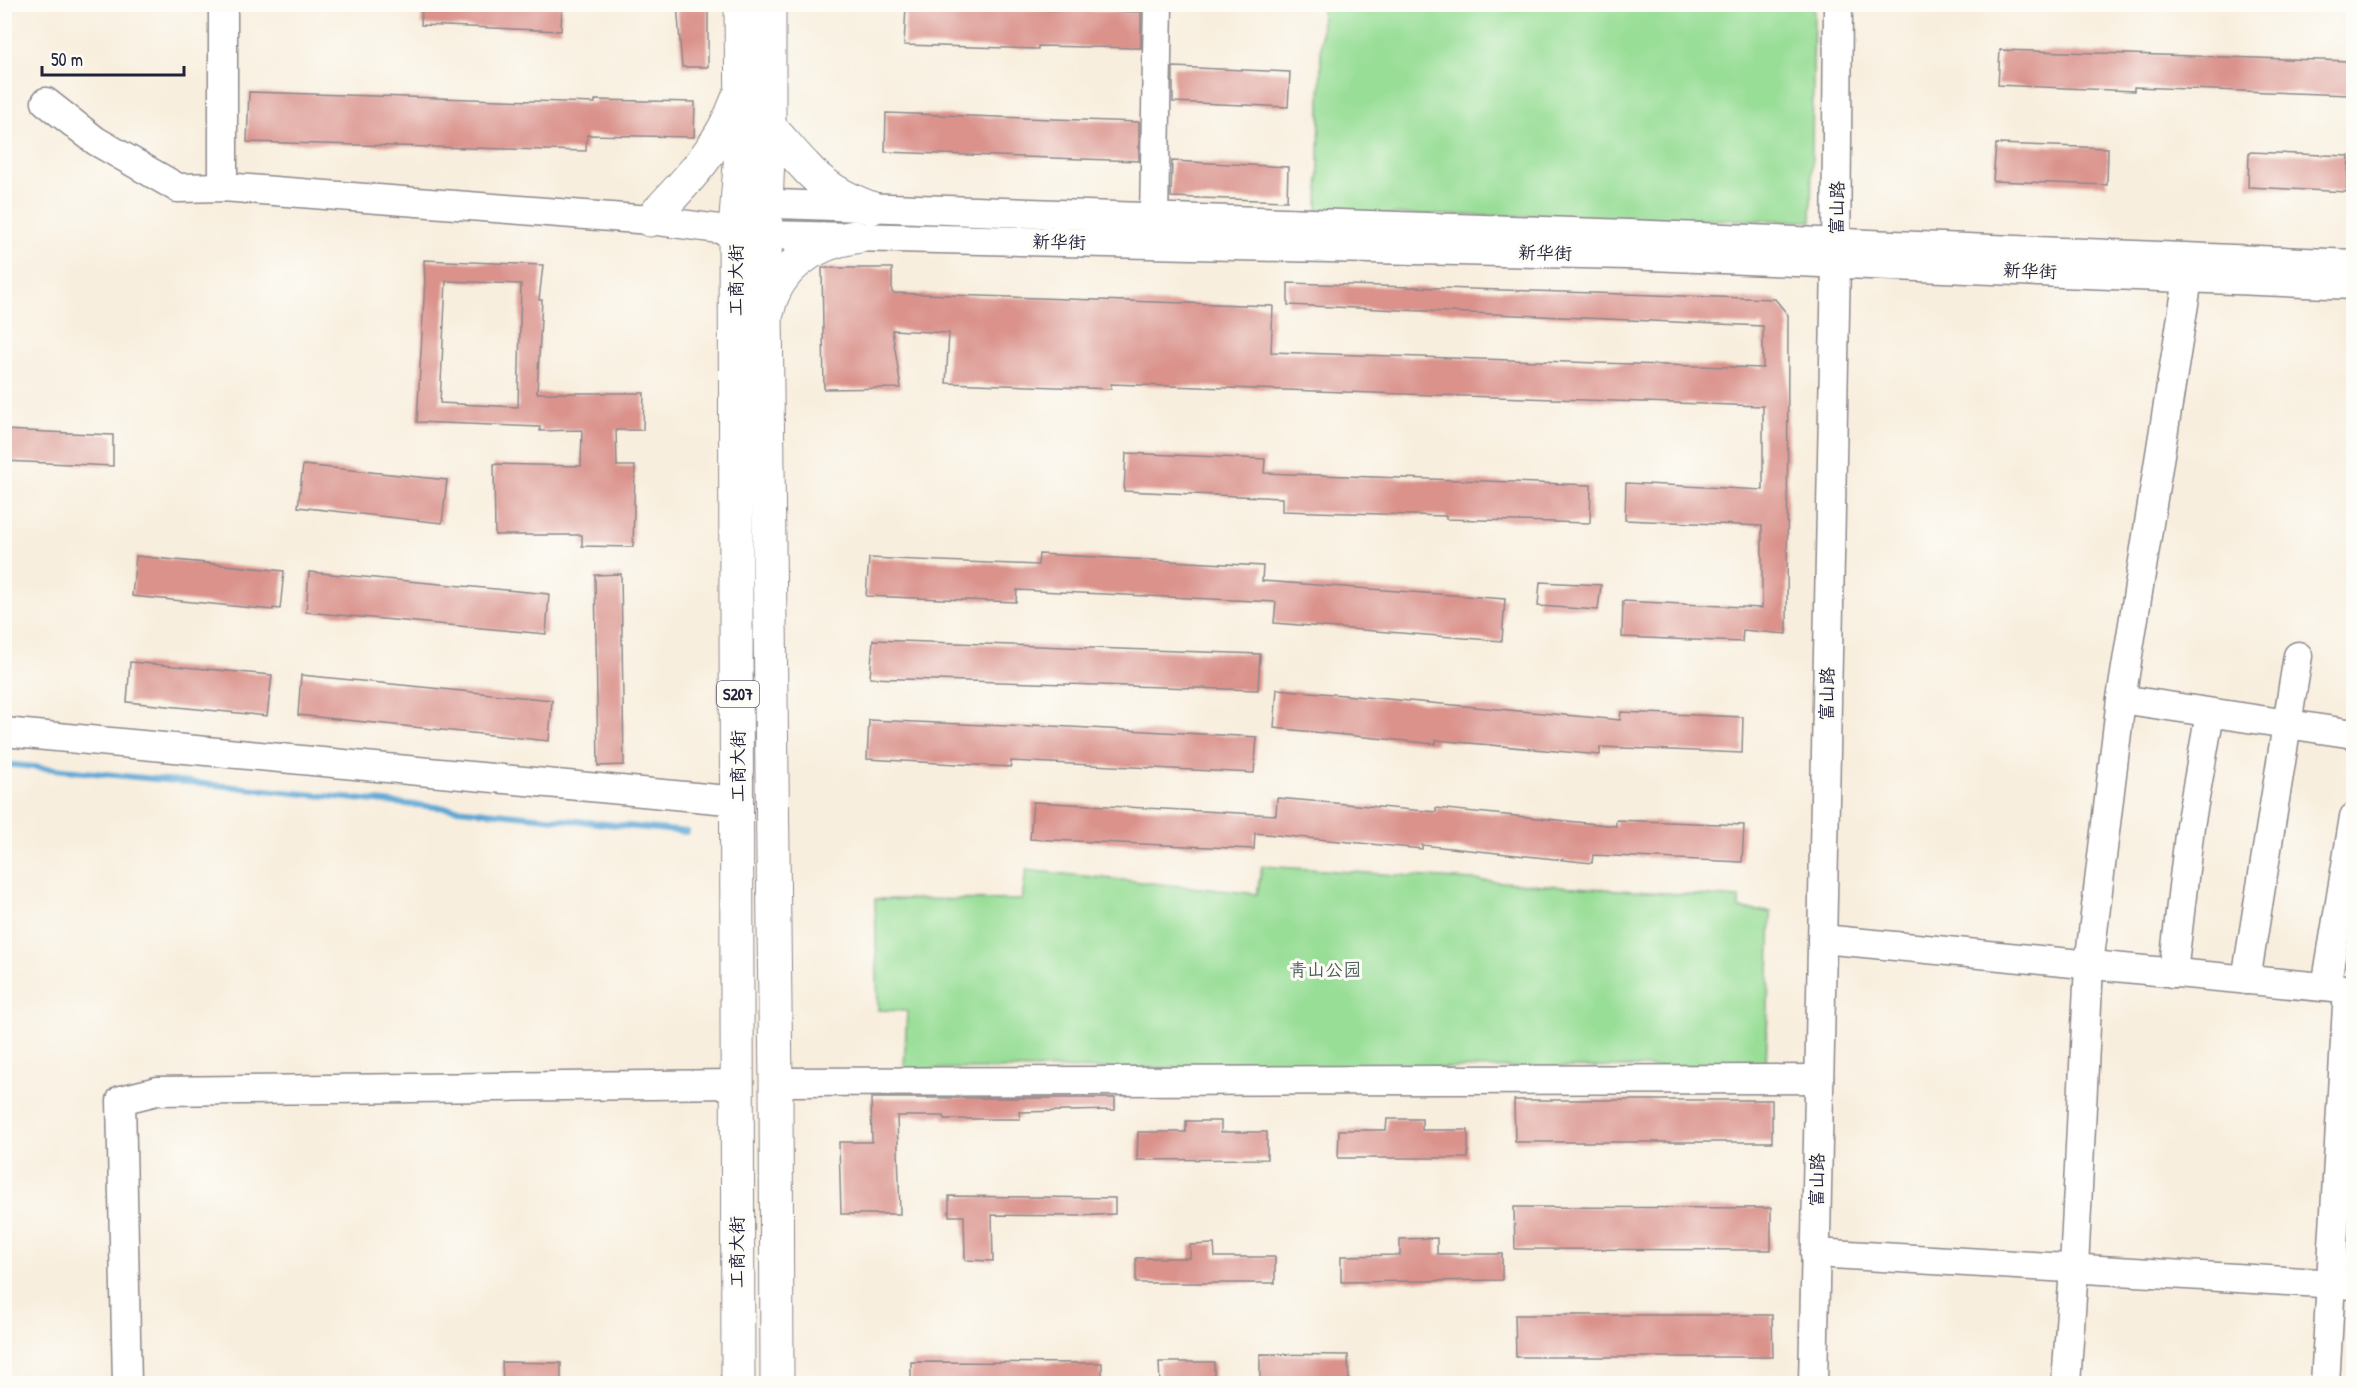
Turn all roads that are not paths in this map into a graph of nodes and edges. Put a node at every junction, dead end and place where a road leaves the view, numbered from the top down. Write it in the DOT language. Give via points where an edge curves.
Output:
graph roads {
  1 [pos="223,4"];
  2 [pos="741,4"];
  3 [pos="769,4"];
  4 [pos="1158,4"];
  5 [pos="1838,4"];
  6 [pos="742,88"];
  7 [pos="46,102"];
  8 [pos="769,127"];
  9 [pos="223,186"];
  10 [pos="871,208"];
  11 [pos="751,218"];
  12 [pos="1154,218"];
  13 [pos="650,220"];
  14 [pos="855,237"];
  15 [pos="1836,253"];
  16 [pos="2354,264"];
  17 [pos="2189,267"];
  18 [pos="2354,285"];
  19 [pos="766,321"];
  20 [pos="2298,656"];
  21 [pos="2121,699"];
  22 [pos="2210,713"];
  23 [pos="2286,724"];
  24 [pos="4,732"];
  25 [pos="2354,734"];
  26 [pos="738,801"];
  27 [pos="2354,817"];
  28 [pos="1822,939"];
  29 [pos="2089,965"];
  30 [pos="2173,973"];
  31 [pos="2246,980"];
  32 [pos="2342,989"];
  33 [pos="1819,1079"];
  34 [pos="776,1082"];
  35 [pos="736,1084"];
  36 [pos="1815,1252"];
  37 [pos="2074,1268"];
  38 [pos="2342,1284"];
  39 [pos="128,1383"];
  40 [pos="738,1383"];
  41 [pos="777,1383"];
  42 [pos="1813,1383"];
  43 [pos="2066,1383"];
  44 [pos="2325,1383"];
  1 -- 9 [label="street"];
  2 -- 6 [label="main road, 工商大街 / S207"];
  3 -- 8 [label="main road, 工商大街 / S207"];
  4 -- 12 [label="street"];
  5 -- 15 [label="street, 富山路"];
  6 -- 11 [label="main road, 工商大街 / S207" via="742,139"];
  6 -- 13 [label="main road" via="708,157"];
  7 -- 9 [label="street" via="96,141 178,188"];
  8 -- 10 [label="main road" via="819,180"];
  8 -- 11 [label="main road, 工商大街 / S207"];
  9 -- 13 [label="street"];
  10 -- 11 [label="street, 新华街"];
  10 -- 12 [label="street, 新华街"];
  11 -- 13 [label="street"];
  11 -- 14 [label="street, 新华街"];
  11 -- 19 [label="main road, 工商大街 / S207"];
  11 -- 26 [label="main road, 工商大街 / S207"];
  12 -- 15 [label="street, 新华街"];
  14 -- 15 [label="street, 新华街" via="1626,255"];
  14 -- 19 [label="main road" via="827,243 796,262 774,292"];
  15 -- 17 [label="street, 新华街"];
  15 -- 28 [label="street, 富山路"];
  16 -- 17 [label="street, 新华街"];
  17 -- 18 [label="street, 新华街"];
  17 -- 21 [label="street"];
  19 -- 34 [label="main road, 工商大街 / S207"];
  20 -- 23 [label="street"];
  21 -- 22 [label="street"];
  21 -- 29 [label="street"];
  22 -- 23 [label="street"];
  22 -- 30 [label="street" via="2190,826"];
  23 -- 25 [label="street"];
  23 -- 31 [label="street"];
  24 -- 26 [label="street"];
  26 -- 35 [label="main road, 工商大街 / S207"];
  27 -- 32 [label="street"];
  28 -- 29 [label="street"];
  28 -- 33 [label="street, 富山路"];
  29 -- 30 [label="street"];
  29 -- 37 [label="street"];
  30 -- 31 [label="street"];
  31 -- 32 [label="street"];
  32 -- 38 [label="street"];
  33 -- 34 [label="street"];
  33 -- 36 [label="street, 富山路"];
  34 -- 41 [label="main road, 工商大街 / S207"];
  35 -- 39 [label="street" via="157,1091 121,1100"];
  35 -- 40 [label="main road, 工商大街 / S207"];
  36 -- 37 [label="street"];
  36 -- 42 [label="street, 富山路"];
  37 -- 38 [label="street"];
  37 -- 43 [label="street"];
  38 -- 44 [label="street"];
}
